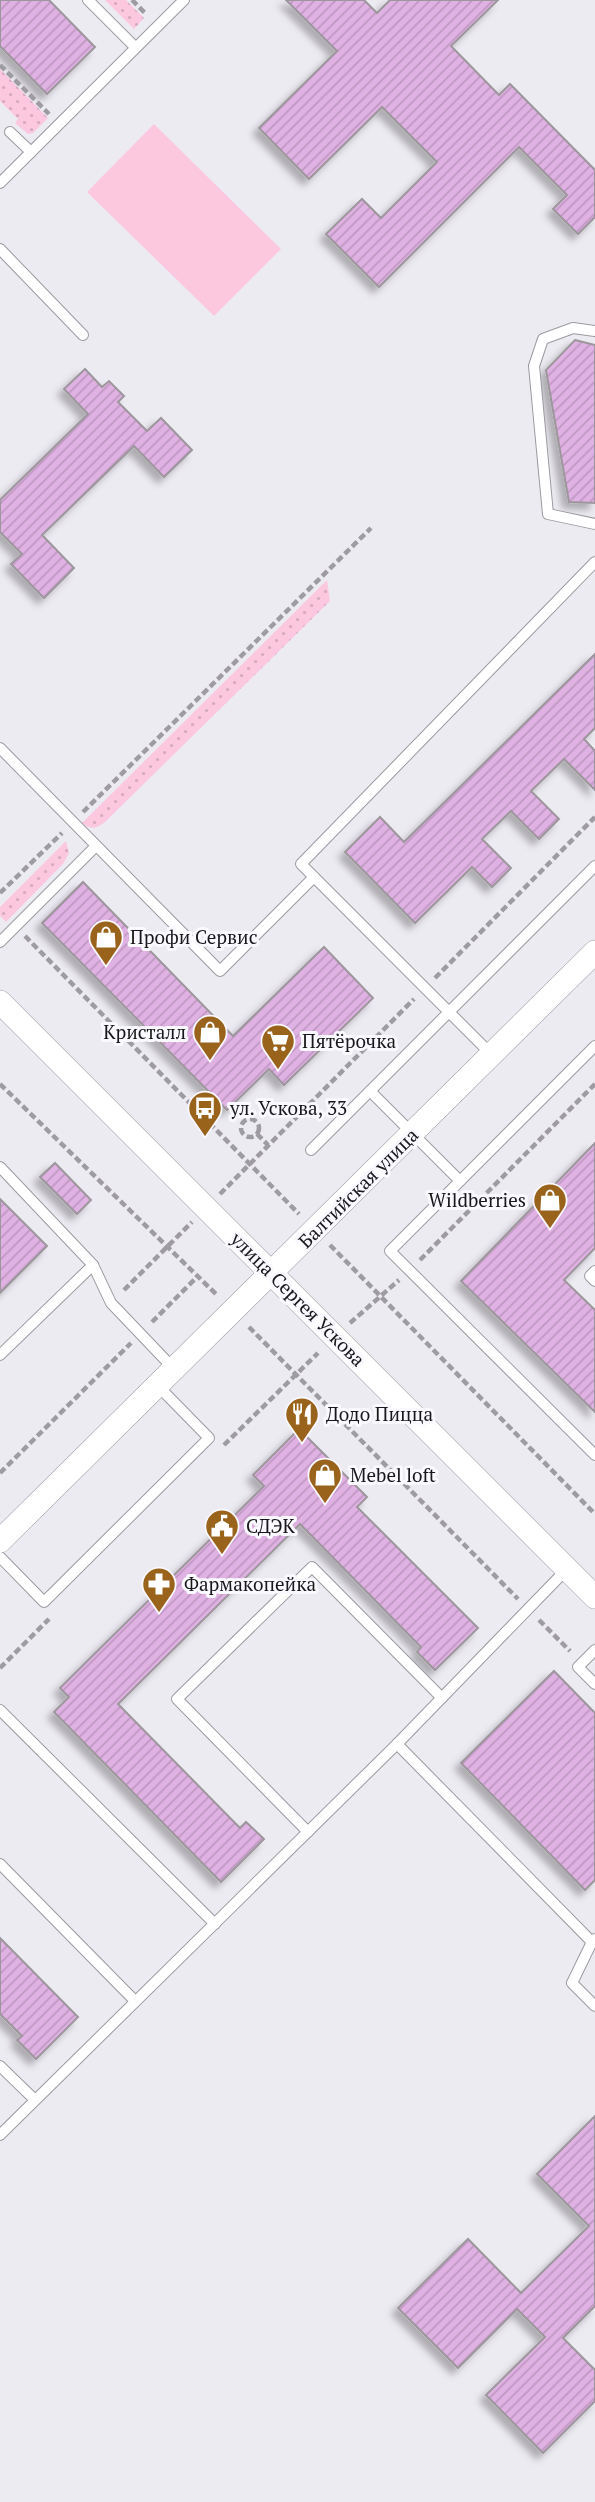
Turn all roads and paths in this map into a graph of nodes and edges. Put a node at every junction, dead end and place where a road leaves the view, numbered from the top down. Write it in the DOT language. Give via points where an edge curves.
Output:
graph roads {
  1 [pos="88,0"];
  2 [pos="184,0"];
  3 [pos="135,47"];
  4 [pos="0,65"];
  5 [pos="59,124"];
  6 [pos="10,132"];
  7 [pos="31,152"];
  8 [pos="0,183"];
  9 [pos="0,249"];
  10 [pos="595,331"];
  11 [pos="83,335"];
  12 [pos="595,524"];
  13 [pos="371,528"];
  14 [pos="595,562"];
  15 [pos="0,748"];
  16 [pos="73,822"];
  17 [pos="96,846"];
  18 [pos="595,866"];
  19 [pos="314,877"];
  20 [pos="0,893"];
  21 [pos="15,926"];
  22 [pos="0,942"];
  23 [pos="595,952"];
  24 [pos="0,1002"];
  25 [pos="449,1013"];
  26 [pos="595,1046"];
  27 [pos="492,1055"];
  28 [pos="0,1084"];
  29 [pos="595,1084"];
  30 [pos="370,1091"];
  31 [pos="257,1134"];
  32 [pos="413,1134"];
  33 [pos="311,1150"];
  34 [pos="249,1164"];
  35 [pos="0,1167"];
  36 [pos="460,1181"];
  37 [pos="207,1207"];
  38 [pos="315,1230"];
  39 [pos="168,1246"];
  40 [pos="93,1265"];
  41 [pos="410,1270"];
  42 [pos="595,1271"];
  43 [pos="272,1273"];
  44 [pos="198,1276"];
  45 [pos="595,1281"];
  46 [pos="381,1297"];
  47 [pos="111,1303"];
  48 [pos="233,1311"];
  49 [pos="141,1334"];
  50 [pos="335,1336"];
  51 [pos="0,1355"];
  52 [pos="174,1369"];
  53 [pos="158,1386"];
  54 [pos="595,1455"];
  55 [pos="0,1473"];
  56 [pos="595,1514"];
  57 [pos="0,1541"];
  58 [pos="0,1557"];
  59 [pos="567,1569"];
  60 [pos="595,1597"];
  61 [pos="528,1609"];
  62 [pos="595,1650"];
  63 [pos="582,1663"];
  64 [pos="595,1684"];
  65 [pos="442,1699"];
  66 [pos="0,1710"];
  67 [pos="397,1744"];
  68 [pos="308,1832"];
  69 [pos="0,1864"];
  70 [pos="215,1924"];
  71 [pos="594,1940"];
  72 [pos="135,2001"];
  73 [pos="595,2006"];
  74 [pos="0,2066"];
  75 [pos="34,2100"];
  76 [pos="0,2135"];
  1 -- 3 [label="lane"];
  2 -- 3 [label="lane"];
  3 -- 5 [label="lane"];
  4 -- 5 [label="path"];
  5 -- 7 [label="lane"];
  6 -- 7 [label="lane"];
  7 -- 8 [label="lane"];
  9 -- 11 [label="lane"];
  10 -- 12 [label="lane" via="573,328 544,339 534,366 548,514"];
  13 -- 16 [label="path"];
  14 -- 19 [label="lane" via="300,864"];
  15 -- 16 [label="lane"];
  16 -- 17 [label="lane"];
  16 -- 20 [label="path"];
  17 -- 19 [label="lane" via="220,971"];
  17 -- 21 [label="lane"];
  18 -- 25 [label="lane"];
  19 -- 25 [label="lane"];
  21 -- 22 [label="lane"];
  21 -- 34 [label="path"];
  23 -- 27 [label="street, Балтийская улица"];
  24 -- 37 [label="street, улица Сергея Ускова"];
  25 -- 27 [label="lane"];
  25 -- 30 [label="lane"];
  26 -- 36 [label="lane"];
  27 -- 32 [label="street, Балтийская улица"];
  28 -- 39 [label="path"];
  29 -- 41 [label="path"];
  30 -- 32 [label="lane"];
  30 -- 33 [label="lane"];
  31 -- 31 [label="path" via="260,1128 255,1120 244,1121 242,1133 247,1138"];
  31 -- 34 [label="path" via="268,1145"];
  32 -- 36 [label="lane"];
  32 -- 38 [label="street, Балтийская улица"];
  34 -- 37 [label="path"];
  34 -- 38 [label="path"];
  35 -- 40 [label="lane"];
  36 -- 41 [label="lane" via="390,1251"];
  37 -- 39 [label="path"];
  37 -- 43 [label="street, улица Сергея Ускова"];
  38 -- 43 [label="street, Балтийская улица"];
  38 -- 46 [label="path"];
  39 -- 44 [label="path"];
  39 -- 47 [label="path"];
  40 -- 47 [label="lane"];
  40 -- 51 [label="lane"];
  41 -- 46 [label="path"];
  41 -- 54 [label="lane"];
  42 -- 45 [label="lane" via="590,1276"];
  43 -- 48 [label="street, Балтийская улица"];
  43 -- 50 [label="street, улица Сергея Ускова"];
  44 -- 48 [label="path"];
  44 -- 49 [label="path"];
  46 -- 50 [label="path"];
  46 -- 56 [label="path"];
  47 -- 49 [label="lane"];
  48 -- 52 [label="street, Балтийская улица"];
  48 -- 61 [label="path"];
  49 -- 52 [label="lane"];
  49 -- 55 [label="path"];
  50 -- 59 [label="street, улица Сергея Ускова"];
  52 -- 53 [label="street, Балтийская улица"];
  53 -- 57 [label="street, Балтийская улица"];
  53 -- 58 [label="lane" via="209,1438 44,1602"];
  59 -- 60 [label="street, улица Сергея Ускова"];
  59 -- 61 [label="lane"];
  61 -- 63 [label="path"];
  61 -- 65 [label="lane"];
  62 -- 63 [label="lane"];
  63 -- 64 [label="lane" via="578,1667"];
  65 -- 67 [label="lane"];
  65 -- 68 [label="lane" via="312,1567 177,1699"];
  66 -- 70 [label="lane"];
  67 -- 68 [label="lane"];
  67 -- 71 [label="lane"];
  68 -- 70 [label="lane"];
  69 -- 72 [label="lane"];
  70 -- 72 [label="lane"];
  71 -- 73 [label="lane" via="572,1983"];
  72 -- 75 [label="lane"];
  74 -- 75 [label="lane"];
  75 -- 76 [label="lane"];
}
